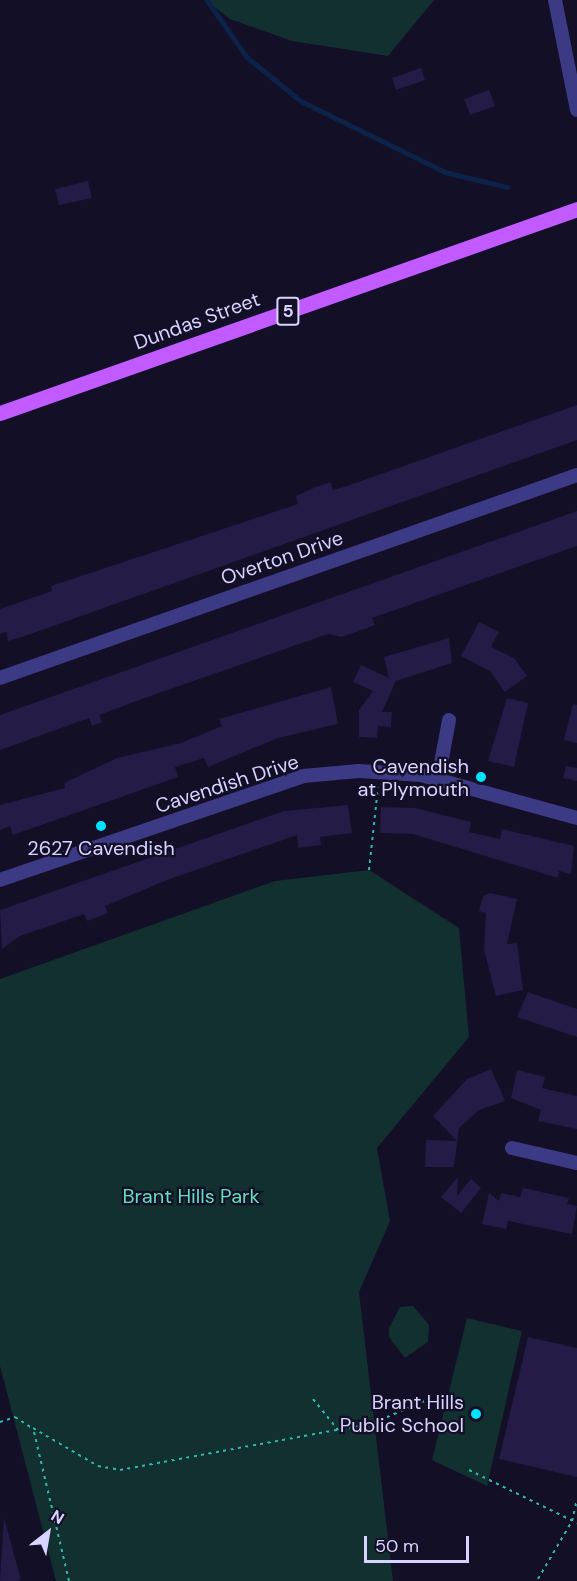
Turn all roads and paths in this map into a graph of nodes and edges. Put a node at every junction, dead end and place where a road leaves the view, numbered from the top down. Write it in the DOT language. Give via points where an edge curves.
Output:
graph roads {
  1 [pos="555,0"];
  2 [pos="577,110"];
  3 [pos="577,208"];
  4 [pos="0,413"];
  5 [pos="577,475"];
  6 [pos="0,678"];
  7 [pos="449,720"];
  8 [pos="380,772"];
  9 [pos="438,779"];
  10 [pos="577,818"];
  11 [pos="369,870"];
  12 [pos="0,880"];
  13 [pos="512,1148"];
  14 [pos="577,1163"];
  15 [pos="439,1395"];
  16 [pos="313,1399"];
  17 [pos="0,1422"];
  18 [pos="33,1428"];
  19 [pos="339,1431"];
  20 [pos="469,1470"];
  21 [pos="577,1500"];
  22 [pos="572,1521"];
  23 [pos="577,1523"];
  24 [pos="538,1579"];
  25 [pos="69,1581"];
  1 -- 2 [label="street"];
  3 -- 4 [label="main road, Dundas Street / 5"];
  5 -- 6 [label="street, Overton Drive"];
  7 -- 9 [label="street"];
  8 -- 9 [label="street, Cavendish Drive"];
  8 -- 11 [label="path"];
  8 -- 12 [label="street, Cavendish Drive" via="303,776"];
  9 -- 10 [label="street, Cavendish Drive"];
  13 -- 14 [label="street"];
  15 -- 19 [label="path" via="373,1424"];
  16 -- 19 [label="path"];
  17 -- 18 [label="path" via="15,1417"];
  18 -- 19 [label="path" via="98,1466 120,1470"];
  18 -- 25 [label="path"];
  20 -- 22 [label="path"];
  21 -- 22 [label="path"];
  22 -- 23 [label="path"];
  22 -- 24 [label="path"];
}
